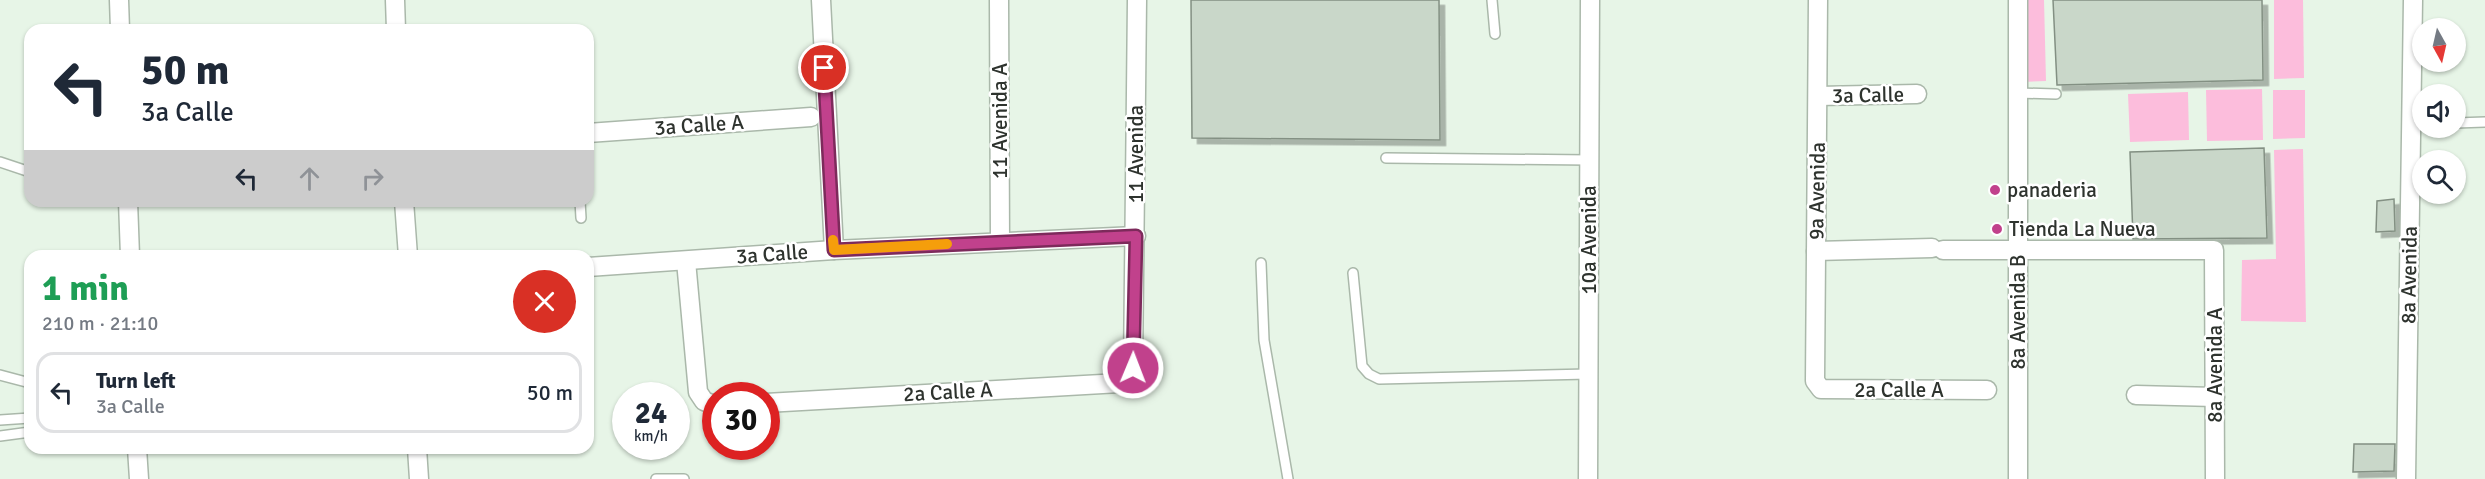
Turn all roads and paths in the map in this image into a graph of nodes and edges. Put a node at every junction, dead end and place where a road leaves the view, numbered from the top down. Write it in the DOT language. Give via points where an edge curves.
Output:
graph roads {
  1 [pos="119,0"];
  2 [pos="395,0"];
  3 [pos="821,0"];
  4 [pos="999,0"];
  5 [pos="1137,0"];
  6 [pos="1492,0"];
  7 [pos="1590,0"];
  8 [pos="1818,0"];
  9 [pos="2018,0"];
  10 [pos="2413,0"];
  11 [pos="120,24"];
  12 [pos="396,24"];
  13 [pos="1495,34"];
  14 [pos="2416,84"];
  15 [pos="2019,93"];
  16 [pos="1917,94"];
  17 [pos="2055,94"];
  18 [pos="1818,96"];
  19 [pos="811,117"];
  20 [pos="2485,122"];
  21 [pos="2466,123"];
  22 [pos="594,133"];
  23 [pos="2417,138"];
  24 [pos="1386,159"];
  25 [pos="1589,160"];
  26 [pos="0,162"];
  27 [pos="24,170"];
  28 [pos="125,207"];
  29 [pos="404,207"];
  30 [pos="580,207"];
  31 [pos="581,218"];
  32 [pos="1136,236"];
  33 [pos="1000,242"];
  34 [pos="129,250"];
  35 [pos="408,250"];
  36 [pos="834,250"];
  37 [pos="2019,250"];
  38 [pos="1816,251"];
  39 [pos="686,261"];
  40 [pos="1261,263"];
  41 [pos="594,267"];
  42 [pos="1353,273"];
  43 [pos="1588,374"];
  44 [pos="0,375"];
  45 [pos="1128,378"];
  46 [pos="24,381"];
  47 [pos="1815,381"];
  48 [pos="1987,390"];
  49 [pos="2136,395"];
  50 [pos="702,396"];
  51 [pos="2215,397"];
  52 [pos="780,402"];
  53 [pos="24,418"];
  54 [pos="0,420"];
  55 [pos="24,433"];
  56 [pos="0,436"];
  57 [pos="137,454"];
  58 [pos="417,454"];
  59 [pos="139,479"];
  60 [pos="419,479"];
  61 [pos="656,479"];
  62 [pos="684,479"];
  63 [pos="1288,479"];
  64 [pos="1588,479"];
  65 [pos="2018,479"];
  66 [pos="2215,479"];
  67 [pos="2406,479"];
  1 -- 11 [label="street"];
  2 -- 12 [label="street"];
  3 -- 36 [label="street"];
  4 -- 33 [label="street, 11 Avenida A"];
  5 -- 32 [label="street, 11 Avenida"];
  6 -- 13 [label="lane"];
  7 -- 25 [label="street, 10a Avenida"];
  8 -- 18 [label="street, 9a Avenida"];
  9 -- 15 [label="street, 8a Avenida B"];
  10 -- 14 [label="street, 8a Avenida"];
  15 -- 17 [label="lane"];
  15 -- 37 [label="street, 8a Avenida B"];
  16 -- 18 [label="street, 3a Calle"];
  18 -- 38 [label="street, 9a Avenida"];
  19 -- 22 [label="street, 3a Calle A"];
  20 -- 21 [label="lane"];
  23 -- 67 [label="street, 8a Avenida"];
  24 -- 25 [label="lane"];
  25 -- 43 [label="street, 10a Avenida"];
  26 -- 27 [label="lane"];
  28 -- 34 [label="street"];
  29 -- 35 [label="street"];
  30 -- 31 [label="lane"];
  32 -- 33 [label="street, 3a Calle"];
  32 -- 45 [label="street, 11 Avenida" via="1133,368"];
  33 -- 36 [label="street, 3a Calle"];
  36 -- 39 [label="street, 3a Calle"];
  37 -- 38 [label="street"];
  37 -- 51 [label="street, 8a Avenida A" via="2214,250"];
  37 -- 65 [label="street, 8a Avenida B"];
  38 -- 47 [label="street, 9a Avenida"];
  39 -- 41 [label="street, 3a Calle"];
  39 -- 50 [label="street" via="698,392"];
  40 -- 63 [label="lane" via="1264,340"];
  42 -- 43 [label="lane" via="1362,366 1379,379"];
  43 -- 64 [label="street, 10a Avenida"];
  44 -- 46 [label="lane"];
  45 -- 52 [label="street, 2a Calle A" via="1119,383"];
  47 -- 48 [label="street, 2a Calle A" via="1821,389"];
  49 -- 51 [label="street"];
  51 -- 66 [label="street, 8a Avenida A"];
  53 -- 54 [label="lane"];
  55 -- 56 [label="lane"];
  57 -- 59 [label="street"];
  58 -- 60 [label="street"];
  61 -- 62 [label="lane"];
}
